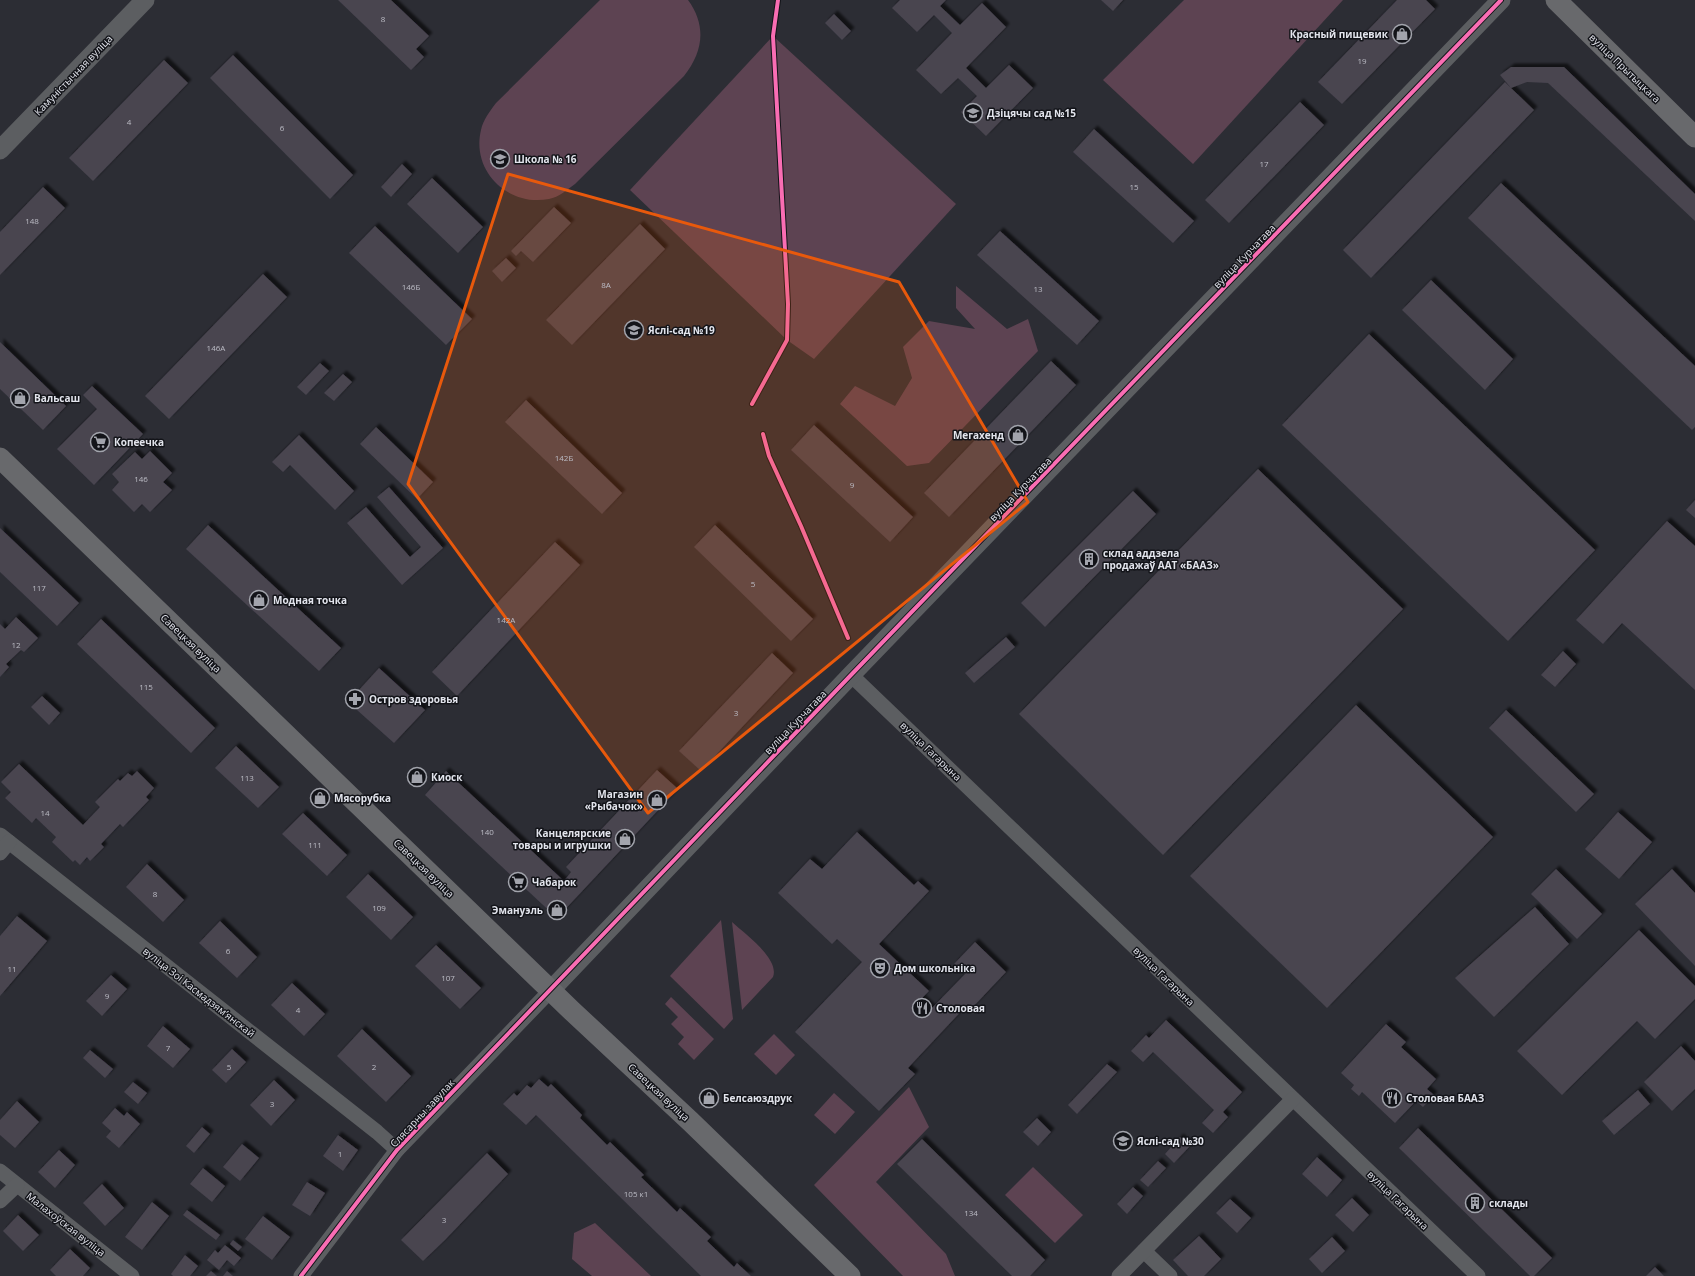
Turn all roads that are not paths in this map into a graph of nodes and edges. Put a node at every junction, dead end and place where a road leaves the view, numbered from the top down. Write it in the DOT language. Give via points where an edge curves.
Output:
graph roads {
  1 [pos="145,0"];
  2 [pos="1501,0"];
  3 [pos="1556,0"];
  4 [pos="1695,137"];
  5 [pos="0,150"];
  6 [pos="0,458"];
  7 [pos="851,675"];
  8 [pos="3,843"];
  9 [pos="551,990"];
  10 [pos="1293,1099"];
  11 [pos="397,1150"];
  12 [pos="0,1171"];
  13 [pos="17,1185"];
  14 [pos="0,1202"];
  15 [pos="1144,1251"];
  16 [pos="132,1276"];
  17 [pos="301,1276"];
  18 [pos="850,1276"];
  19 [pos="1119,1276"];
  20 [pos="1170,1276"];
  21 [pos="1478,1276"];
  1 -- 5 [label="street, Камуністычная вуліца"];
  2 -- 7 [label="street, вуліца Курчатава"];
  3 -- 4 [label="main road, вуліца Прытыцкага"];
  6 -- 9 [label="main road, Савецкая вуліца"];
  7 -- 9 [label="street, вуліца Курчатава"];
  7 -- 10 [label="street, вуліца Гагарына"];
  8 -- 11 [label="street, вуліца Зоі Касмадзямʼянскай"];
  9 -- 11 [label="street, Слясарны завулак"];
  9 -- 18 [label="main road, Савецкая вуліца"];
  10 -- 15 [label="street"];
  10 -- 21 [label="street, вуліца Гагарына"];
  11 -- 17 [label="street, Слясарны завулак"];
  12 -- 13 [label="street, Малахоўская вуліца"];
  13 -- 14 [label="street"];
  13 -- 16 [label="street, Малахоўская вуліца"];
  15 -- 19 [label="street"];
  15 -- 20 [label="street"];
}
